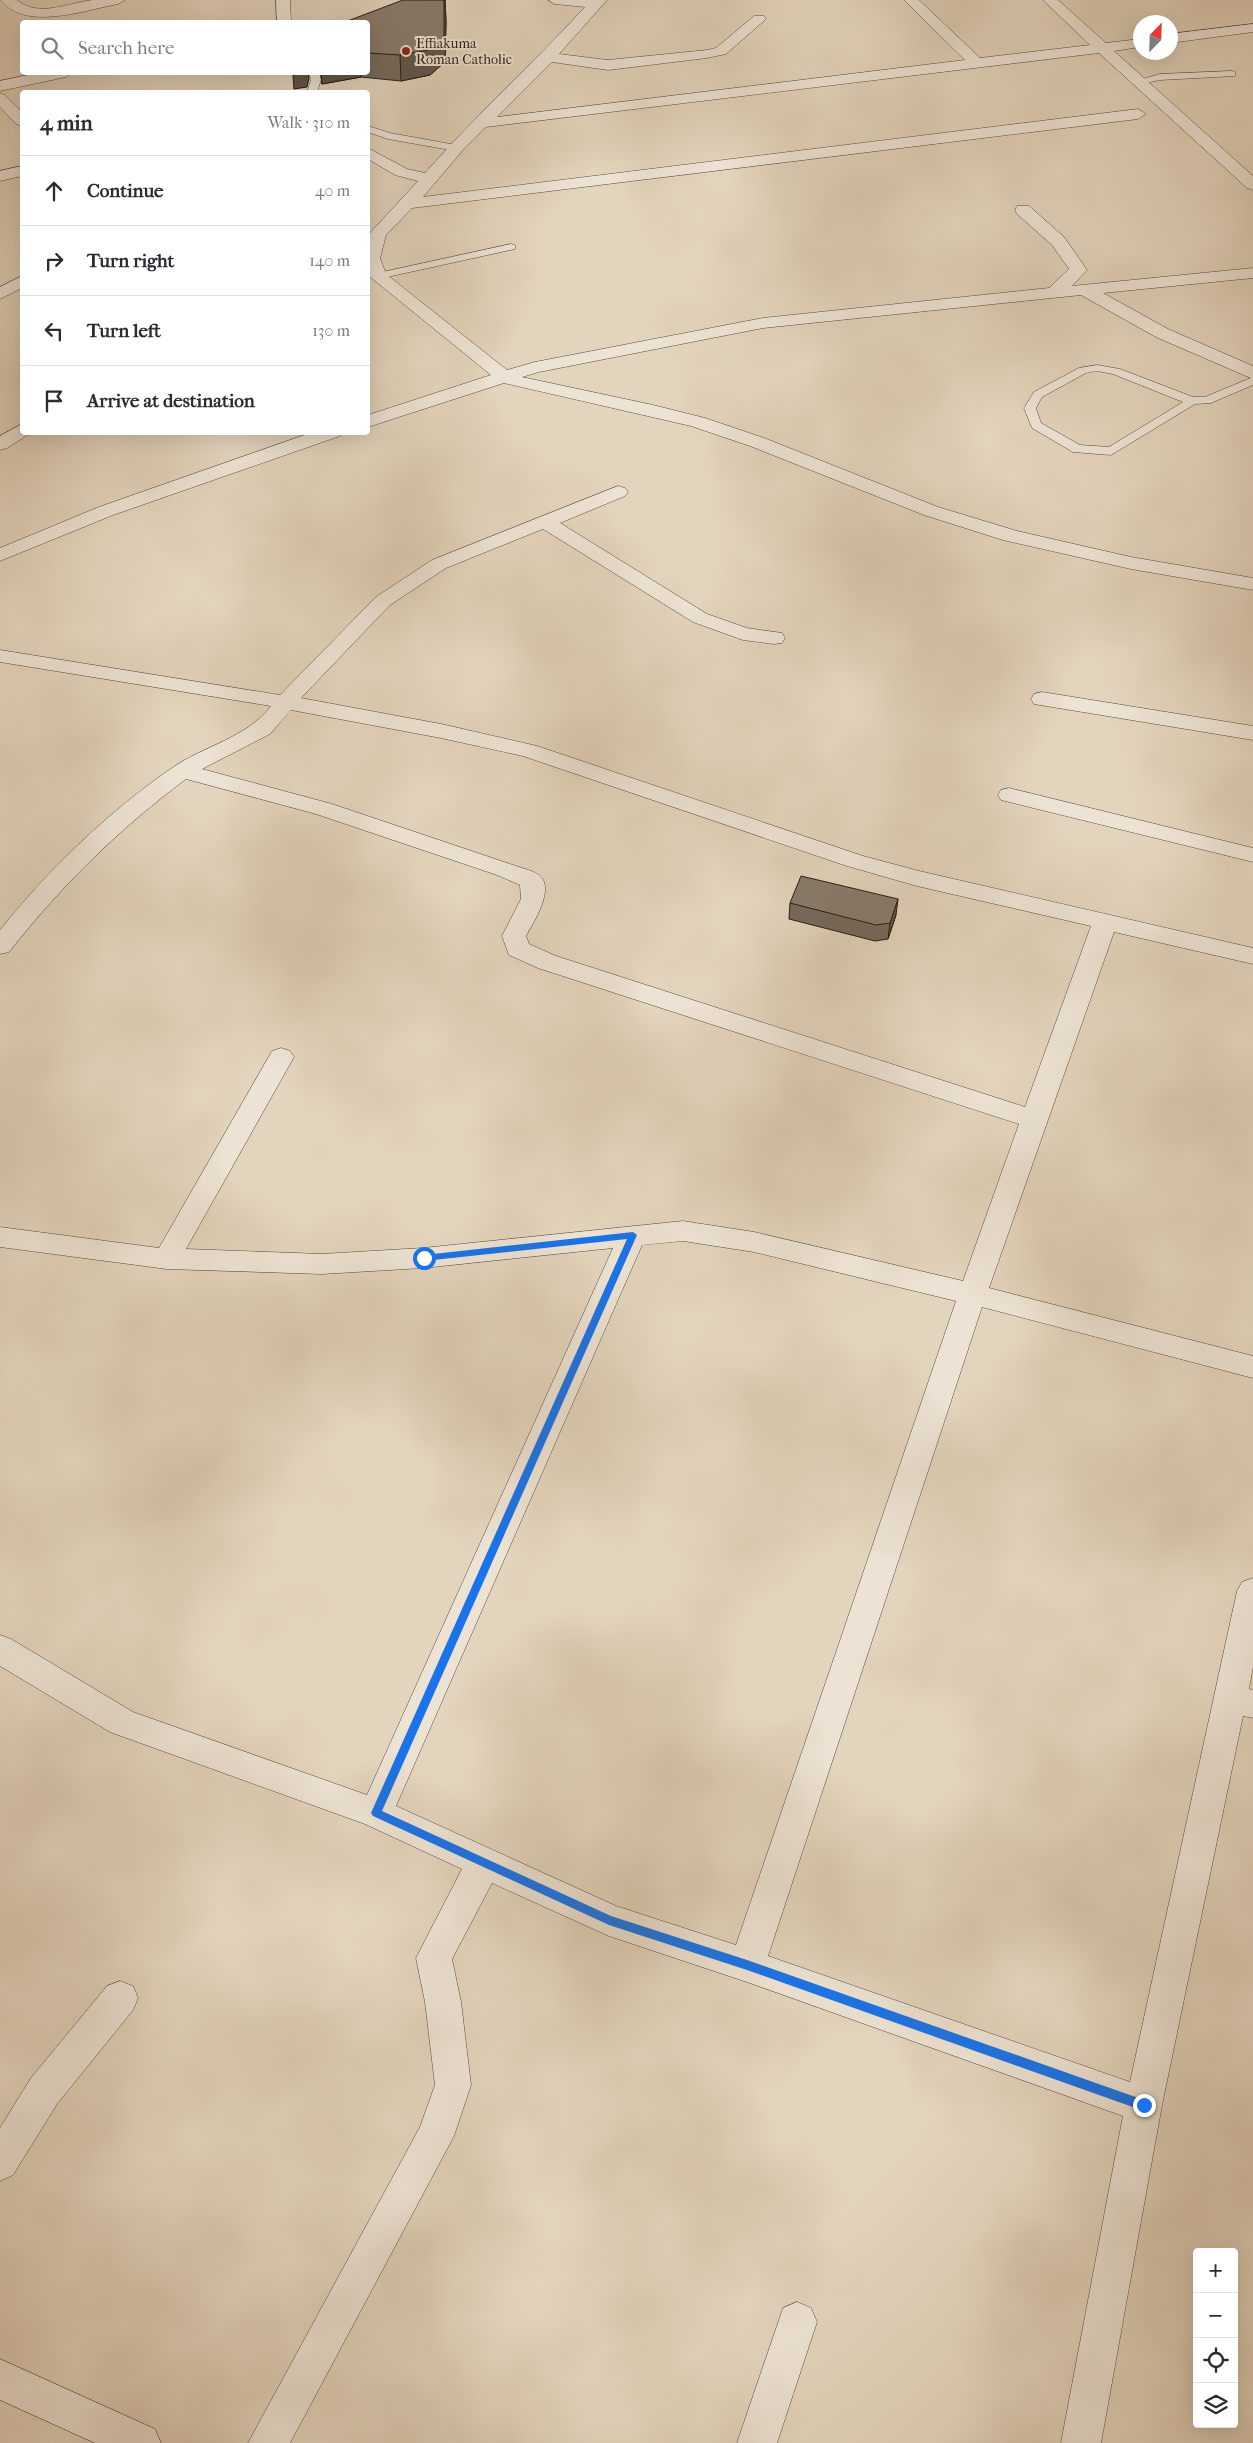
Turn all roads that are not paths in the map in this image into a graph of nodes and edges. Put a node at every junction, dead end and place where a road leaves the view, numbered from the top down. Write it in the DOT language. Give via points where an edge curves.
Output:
graph roads {
  1 [pos="8,0"];
  2 [pos="118,0"];
  3 [pos="283,0"];
  4 [pos="555,0"];
  5 [pos="911,0"];
  6 [pos="1050,0"];
  7 [pos="598,2"];
  8 [pos="284,20"];
  9 [pos="759,20"];
  10 [pos="1253,28"];
  11 [pos="1178,38"];
  12 [pos="1133,44"];
  13 [pos="1104,48"];
  14 [pos="548,57"];
  15 [pos="976,63"];
  16 [pos="1232,74"];
  17 [pos="52,75"];
  18 [pos="315,75"];
  19 [pos="1140,81"];
  20 [pos="0,86"];
  21 [pos="313,90"];
  22 [pos="0,98"];
  23 [pos="1138,114"];
  24 [pos="20,119"];
  25 [pos="480,122"];
  26 [pos="370,130"];
  27 [pos="456,148"];
  28 [pos="370,154"];
  29 [pos="20,171"];
  30 [pos="0,176"];
  31 [pos="428,179"];
  32 [pos="1253,184"];
  33 [pos="406,204"];
  34 [pos="1024,210"];
  35 [pos="511,247"];
  36 [pos="1253,273"];
  37 [pos="373,276"];
  38 [pos="20,282"];
  39 [pos="1082,289"];
  40 [pos="1054,293"];
  41 [pos="0,294"];
  42 [pos="1253,373"];
  43 [pos="503,376"];
  44 [pos="1253,381"];
  45 [pos="1192,401"];
  46 [pos="370,420"];
  47 [pos="20,431"];
  48 [pos="280,435"];
  49 [pos="325,435"];
  50 [pos="0,444"];
  51 [pos="293,446"];
  52 [pos="618,492"];
  53 [pos="543,521"];
  54 [pos="0,555"];
  55 [pos="1253,584"];
  56 [pos="774,638"];
  57 [pos="0,656"];
  58 [pos="1042,699"];
  59 [pos="285,702"];
  60 [pos="1253,733"];
  61 [pos="183,771"];
  62 [pos="1009,795"];
  63 [pos="1253,855"];
  64 [pos="1105,922"];
  65 [pos="0,946"];
  66 [pos="1253,956"];
  67 [pos="281,1057"];
  68 [pos="1032,1119"];
  69 [pos="633,1235"];
  70 [pos="0,1237"];
  71 [pos="167,1258"];
  72 [pos="972,1294"];
  73 [pos="1253,1367"];
  74 [pos="1253,1591"];
  75 [pos="0,1649"];
  76 [pos="1242,1702"];
  77 [pos="376,1813"];
  78 [pos="484,1863"];
  79 [pos="747,1965"];
  80 [pos="120,1998"];
  81 [pos="1144,2105"];
  82 [pos="0,2162"];
  83 [pos="798,2322"];
  84 [pos="0,2379"];
  85 [pos="95,2434"];
  86 [pos="141,2443"];
  87 [pos="268,2443"];
  88 [pos="757,2443"];
  89 [pos="1081,2443"];
  1 -- 2 [label="street" via="22,11 40,14"];
  3 -- 8 [label="street"];
  4 -- 7 [label="street"];
  5 -- 15 [label="street"];
  6 -- 13 [label="street"];
  7 -- 14 [label="street"];
  9 -- 14 [label="street" via="721,51 707,54 608,65"];
  10 -- 11 [label="street"];
  12 -- 13 [label="street"];
  13 -- 15 [label="street"];
  13 -- 19 [label="street"];
  14 -- 25 [label="street"];
  15 -- 25 [label="street" via="594,111"];
  16 -- 19 [label="lane"];
  17 -- 20 [label="street"];
  18 -- 21 [label="lane"];
  19 -- 32 [label="street"];
  22 -- 24 [label="street"];
  23 -- 33 [label="street"];
  25 -- 27 [label="street"];
  26 -- 27 [label="lane"];
  27 -- 31 [label="street"];
  28 -- 31 [label="street" via="402,172"];
  29 -- 30 [label="street"];
  31 -- 33 [label="street"];
  33 -- 37 [label="street" via="378,233 371,258"];
  34 -- 40 [label="street" via="1058,241 1078,270"];
  35 -- 37 [label="lane"];
  36 -- 39 [label="street"];
  37 -- 43 [label="street"];
  38 -- 41 [label="street"];
  39 -- 40 [label="street"];
  39 -- 42 [label="street" via="1162,332"];
  40 -- 43 [label="street" via="786,320 560,362"];
  43 -- 46 [label="street"];
  43 -- 55 [label="street" via="531,386 650,409 698,422 899,499 1013,536 1159,570"];
  44 -- 45 [label="lane" via="1206,400"];
  45 -- 45 [label="lane" via="1116,371 1097,368 1083,370 1038,394 1030,408 1036,424 1076,449 1094,451 1111,450"];
  47 -- 50 [label="street"];
  48 -- 51 [label="street"];
  49 -- 51 [label="street"];
  51 -- 54 [label="street" via="106,511"];
  52 -- 53 [label="street"];
  53 -- 56 [label="street" via="700,618 743,634"];
  53 -- 59 [label="street" via="438,564 384,601"];
  57 -- 59 [label="street"];
  58 -- 60 [label="street"];
  59 -- 61 [label="street" via="262,729"];
  59 -- 64 [label="street" via="529,751 855,861"];
  61 -- 65 [label="street" via="84,850 33,904"];
  61 -- 68 [label="street" via="324,809 531,881 533,899 514,936 518,949 547,962"];
  62 -- 63 [label="street"];
  64 -- 66 [label="street"];
  64 -- 68 [label="street"];
  67 -- 71 [label="street"];
  68 -- 72 [label="street"];
  69 -- 71 [label="street" via="424,1258 331,1263"];
  69 -- 72 [label="street" via="683,1231 712,1234"];
  69 -- 77 [label="street"];
  70 -- 71 [label="street"];
  72 -- 73 [label="street"];
  72 -- 79 [label="street"];
  74 -- 76 [label="street"];
  75 -- 77 [label="street" via="122,1722"];
  76 -- 81 [label="street"];
  77 -- 78 [label="street"];
  78 -- 79 [label="street" via="609,1920"];
  78 -- 87 [label="street" via="434,1958 453,2085 435,2136"];
  79 -- 81 [label="street"];
  80 -- 82 [label="street" via="44,2091"];
  81 -- 89 [label="street"];
  83 -- 88 [label="street"];
  84 -- 85 [label="street"];
  85 -- 86 [label="street"];
}
